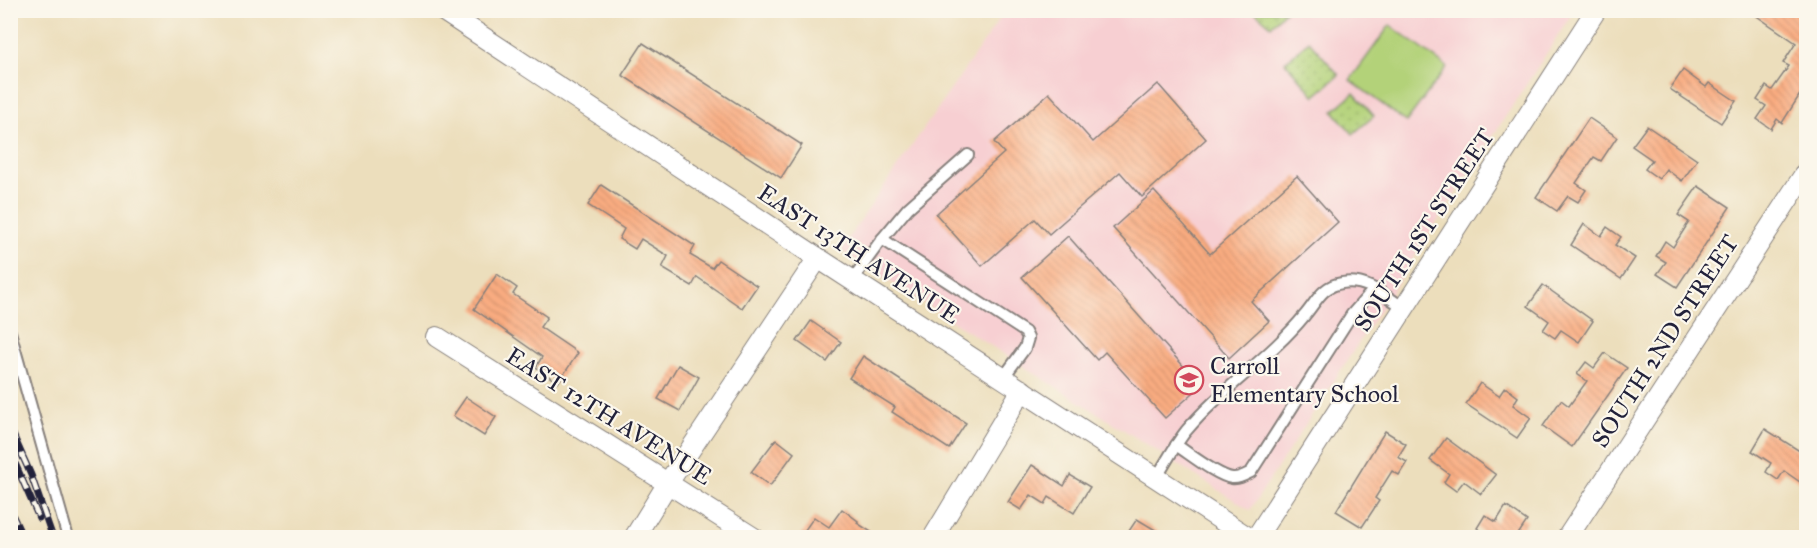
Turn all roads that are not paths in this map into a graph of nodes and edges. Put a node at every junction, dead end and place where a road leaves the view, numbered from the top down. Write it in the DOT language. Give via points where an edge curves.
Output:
graph roads {
  1 [pos="442,10"];
  2 [pos="1596,10"];
  3 [pos="968,155"];
  4 [pos="1806,172"];
  5 [pos="882,239"];
  6 [pos="818,258"];
  7 [pos="852,280"];
  8 [pos="1374,289"];
  9 [pos="1404,308"];
  10 [pos="10,332"];
  11 [pos="437,337"];
  12 [pos="1003,378"];
  13 [pos="1022,390"];
  14 [pos="1176,446"];
  15 [pos="1156,477"];
  16 [pos="668,483"];
  17 [pos="68,537"];
  18 [pos="634,537"];
  19 [pos="753,537"];
  20 [pos="933,537"];
  21 [pos="1249,537"];
  22 [pos="1256,537"];
  23 [pos="1567,537"];
  1 -- 6 [label="street, EAST 13TH AVENUE"];
  2 -- 9 [label="street, SOUTH 1ST STREET"];
  3 -- 5 [label="lane" via="908,208"];
  4 -- 23 [label="street, SOUTH 2ND STREET"];
  5 -- 7 [label="lane"];
  5 -- 12 [label="lane" via="1025,332 1025,348"];
  6 -- 7 [label="street, EAST 13TH AVENUE"];
  6 -- 16 [label="street"];
  7 -- 12 [label="street, EAST 13TH AVENUE"];
  8 -- 9 [label="lane"];
  8 -- 14 [label="lane" via="1348,282 1326,289 1306,315 1187,430"];
  8 -- 14 [label="lane" via="1352,314 1251,472 1232,478"];
  9 -- 22 [label="street, SOUTH 1ST STREET"];
  10 -- 17 [label="lane"];
  11 -- 16 [label="street, EAST 12TH AVENUE"];
  12 -- 13 [label="street, EAST 13TH AVENUE"];
  13 -- 15 [label="street, EAST 13TH AVENUE"];
  13 -- 20 [label="street"];
  14 -- 15 [label="lane"];
  15 -- 21 [label="street, EAST 13TH AVENUE"];
  16 -- 18 [label="street"];
  16 -- 19 [label="street, EAST 12TH AVENUE"];
}
